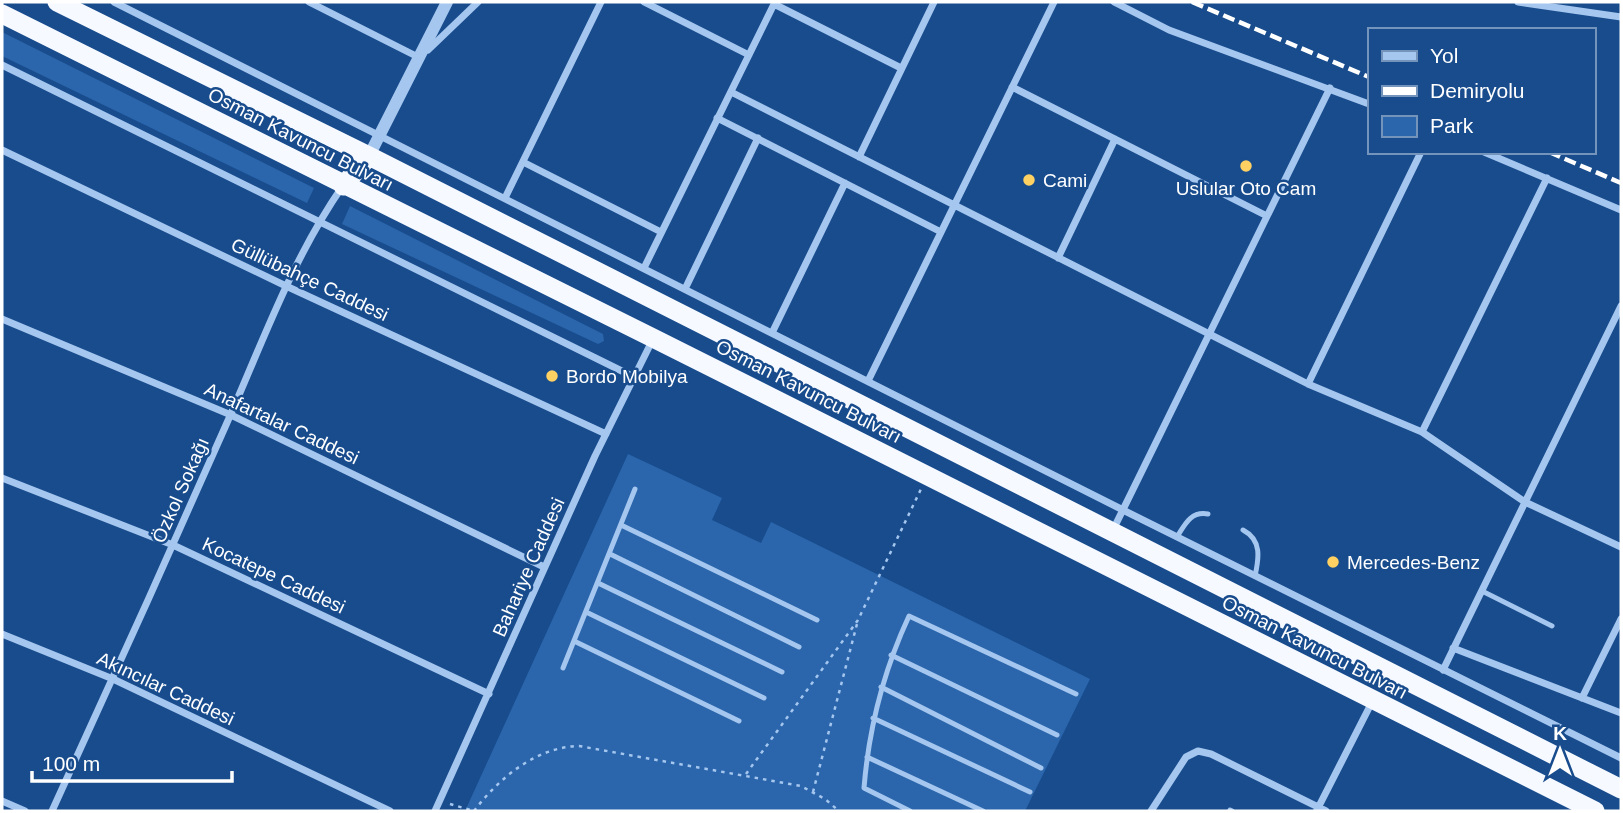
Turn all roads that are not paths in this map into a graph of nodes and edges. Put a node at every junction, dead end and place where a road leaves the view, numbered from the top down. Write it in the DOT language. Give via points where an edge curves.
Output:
graph roads {
  1 [pos="57,2"];
  2 [pos="114,2"];
  3 [pos="309,2"];
  4 [pos="447,2"];
  5 [pos="478,2"];
  6 [pos="601,2"];
  7 [pos="644,2"];
  8 [pos="934,2"];
  9 [pos="1054,2"];
  10 [pos="1114,2"];
  11 [pos="1518,2"];
  12 [pos="774,3"];
  13 [pos="2,15"];
  14 [pos="1621,17"];
  15 [pos="749,55"];
  16 [pos="419,59"];
  17 [pos="2,65"];
  18 [pos="901,68"];
  19 [pos="1012,87"];
  20 [pos="1330,88"];
  21 [pos="732,92"];
  22 [pos="1368,104"];
  23 [pos="717,118"];
  24 [pos="382,135"];
  25 [pos="758,138"];
  26 [pos="1115,139"];
  27 [pos="2,150"];
  28 [pos="1420,154"];
  29 [pos="1489,154"];
  30 [pos="369,156"];
  31 [pos="859,157"];
  32 [pos="523,162"];
  33 [pos="1547,178"];
  34 [pos="845,183"];
  35 [pos="343,186"];
  36 [pos="505,198"];
  37 [pos="955,205"];
  38 [pos="1621,210"];
  39 [pos="1267,216"];
  40 [pos="318,222"];
  41 [pos="662,232"];
  42 [pos="941,232"];
  43 [pos="1058,258"];
  44 [pos="644,268"];
  45 [pos="286,286"];
  46 [pos="685,289"];
  47 [pos="1621,306"];
  48 [pos="2,319"];
  49 [pos="772,333"];
  50 [pos="1210,335"];
  51 [pos="653,338"];
  52 [pos="634,377"];
  53 [pos="868,381"];
  54 [pos="1308,384"];
  55 [pos="231,415"];
  56 [pos="1422,432"];
  57 [pos="606,434"];
  58 [pos="2,478"];
  59 [pos="635,489"];
  60 [pos="1525,502"];
  61 [pos="1123,510"];
  62 [pos="1208,514"];
  63 [pos="621,525"];
  64 [pos="1243,530"];
  65 [pos="1112,532"];
  66 [pos="1177,537"];
  67 [pos="173,545"];
  68 [pos="1621,547"];
  69 [pos="610,554"];
  70 [pos="544,567"];
  71 [pos="1255,576"];
  72 [pos="598,583"];
  73 [pos="1482,590"];
  74 [pos="586,612"];
  75 [pos="1621,619"];
  76 [pos="817,620"];
  77 [pos="1552,626"];
  78 [pos="2,634"];
  79 [pos="574,641"];
  80 [pos="799,647"];
  81 [pos="1454,648"];
  82 [pos="891,655"];
  83 [pos="563,668"];
  84 [pos="1443,670"];
  85 [pos="782,672"];
  86 [pos="113,680"];
  87 [pos="881,687"];
  88 [pos="489,694"];
  89 [pos="1076,694"];
  90 [pos="764,698"];
  91 [pos="1582,698"];
  92 [pos="1373,701"];
  93 [pos="1621,713"];
  94 [pos="873,718"];
  95 [pos="739,721"];
  96 [pos="1057,735"];
  97 [pos="867,757"];
  98 [pos="1621,758"];
  99 [pos="1041,768"];
  100 [pos="1621,789"];
  101 [pos="1030,792"];
  102 [pos="2,801"];
  103 [pos="1320,810"];
  104 [pos="25,811"];
  105 [pos="52,811"];
  106 [pos="390,811"];
  107 [pos="435,811"];
  108 [pos="910,811"];
  109 [pos="983,811"];
  110 [pos="1151,811"];
  111 [pos="1595,811"];
  1 -- 30 [label="highway, Osman Kavuncu Bulvarı"];
  2 -- 24 [label="street"];
  3 -- 16 [label="street"];
  4 -- 16 [label="street"];
  5 -- 16 [label="street"];
  6 -- 32 [label="street"];
  7 -- 15 [label="street"];
  8 -- 18 [label="street"];
  9 -- 19 [label="street"];
  10 -- 20 [label="street" via="1168,30"];
  11 -- 14 [label="street"];
  12 -- 15 [label="street"];
  12 -- 18 [label="street"];
  13 -- 35 [label="highway, Osman Kavuncu Bulvarı"];
  15 -- 21 [label="street"];
  16 -- 24 [label="street"];
  17 -- 40 [label="street"];
  18 -- 31 [label="street"];
  19 -- 26 [label="street"];
  19 -- 37 [label="street"];
  20 -- 22 [label="street"];
  20 -- 39 [label="street"];
  21 -- 23 [label="street"];
  21 -- 31 [label="street"];
  23 -- 25 [label="street"];
  23 -- 41 [label="street"];
  24 -- 30 [label="street"];
  24 -- 36 [label="street"];
  25 -- 34 [label="street"];
  25 -- 46 [label="street"];
  26 -- 39 [label="street"];
  26 -- 43 [label="street"];
  27 -- 45 [label="street, Güllübahçe Caddesi"];
  28 -- 54 [label="street"];
  29 -- 33 [label="street"];
  30 -- 35 [label="highway"];
  30 -- 65 [label="highway, Osman Kavuncu Bulvarı"];
  31 -- 37 [label="street"];
  32 -- 36 [label="street"];
  32 -- 41 [label="street"];
  33 -- 38 [label="street"];
  33 -- 56 [label="street"];
  34 -- 42 [label="street"];
  34 -- 49 [label="street"];
  35 -- 40 [label="street, Özkol Sokağı"];
  35 -- 51 [label="highway, Osman Kavuncu Bulvarı"];
  36 -- 44 [label="street"];
  37 -- 42 [label="street"];
  37 -- 43 [label="street"];
  39 -- 50 [label="street"];
  40 -- 45 [label="street, Özkol Sokağı"];
  40 -- 52 [label="street"];
  41 -- 44 [label="street"];
  42 -- 53 [label="street"];
  43 -- 50 [label="street"];
  44 -- 46 [label="street"];
  45 -- 55 [label="street, Özkol Sokağı"];
  45 -- 57 [label="street, Güllübahçe Caddesi"];
  46 -- 49 [label="street"];
  47 -- 60 [label="street"];
  48 -- 55 [label="street, Anafartalar Caddesi"];
  49 -- 53 [label="street"];
  50 -- 54 [label="street"];
  50 -- 61 [label="street"];
  51 -- 52 [label="street, Bahariye Caddesi"];
  51 -- 92 [label="highway, Osman Kavuncu Bulvarı"];
  52 -- 57 [label="street, Bahariye Caddesi"];
  53 -- 61 [label="street"];
  54 -- 56 [label="street"];
  55 -- 67 [label="street, Özkol Sokağı"];
  55 -- 70 [label="street, Anafartalar Caddesi"];
  56 -- 60 [label="street"];
  57 -- 70 [label="street, Bahariye Caddesi"];
  58 -- 67 [label="street, Kocatepe Caddesi"];
  59 -- 63 [label="lane"];
  60 -- 68 [label="street"];
  60 -- 73 [label="street"];
  61 -- 65 [label="street"];
  61 -- 66 [label="street"];
  62 -- 66 [label="lane" via="1190,518"];
  63 -- 69 [label="lane"];
  63 -- 76 [label="lane"];
  64 -- 71 [label="lane" via="1258,547"];
  65 -- 100 [label="highway, Osman Kavuncu Bulvarı"];
  66 -- 71 [label="street"];
  67 -- 86 [label="street, Özkol Sokağı"];
  67 -- 88 [label="street, Kocatepe Caddesi"];
  69 -- 72 [label="lane"];
  69 -- 80 [label="lane"];
  70 -- 88 [label="street, Bahariye Caddesi"];
  71 -- 84 [label="street"];
  72 -- 74 [label="lane"];
  72 -- 85 [label="lane"];
  73 -- 77 [label="lane"];
  73 -- 81 [label="street"];
  74 -- 79 [label="lane"];
  74 -- 90 [label="lane"];
  75 -- 91 [label="street"];
  78 -- 86 [label="street, Akıncılar Caddesi"];
  79 -- 83 [label="lane"];
  79 -- 95 [label="lane"];
  81 -- 84 [label="street"];
  81 -- 91 [label="street"];
  82 -- 87 [label="lane"];
  82 -- 89 [label="lane" via="909,616"];
  82 -- 96 [label="lane"];
  84 -- 98 [label="street"];
  86 -- 105 [label="street, Özkol Sokağı"];
  86 -- 106 [label="street, Akıncılar Caddesi"];
  87 -- 94 [label="lane"];
  87 -- 99 [label="lane"];
  88 -- 107 [label="street, Bahariye Caddesi"];
  91 -- 93 [label="street"];
  92 -- 103 [label="street"];
  92 -- 111 [label="highway, Osman Kavuncu Bulvarı"];
  94 -- 97 [label="lane"];
  94 -- 101 [label="lane"];
  97 -- 108 [label="lane" via="864,788"];
  97 -- 109 [label="lane"];
  102 -- 104 [label="street"];
  103 -- 110 [label="street" via="1198,751 1186,757"];
}
